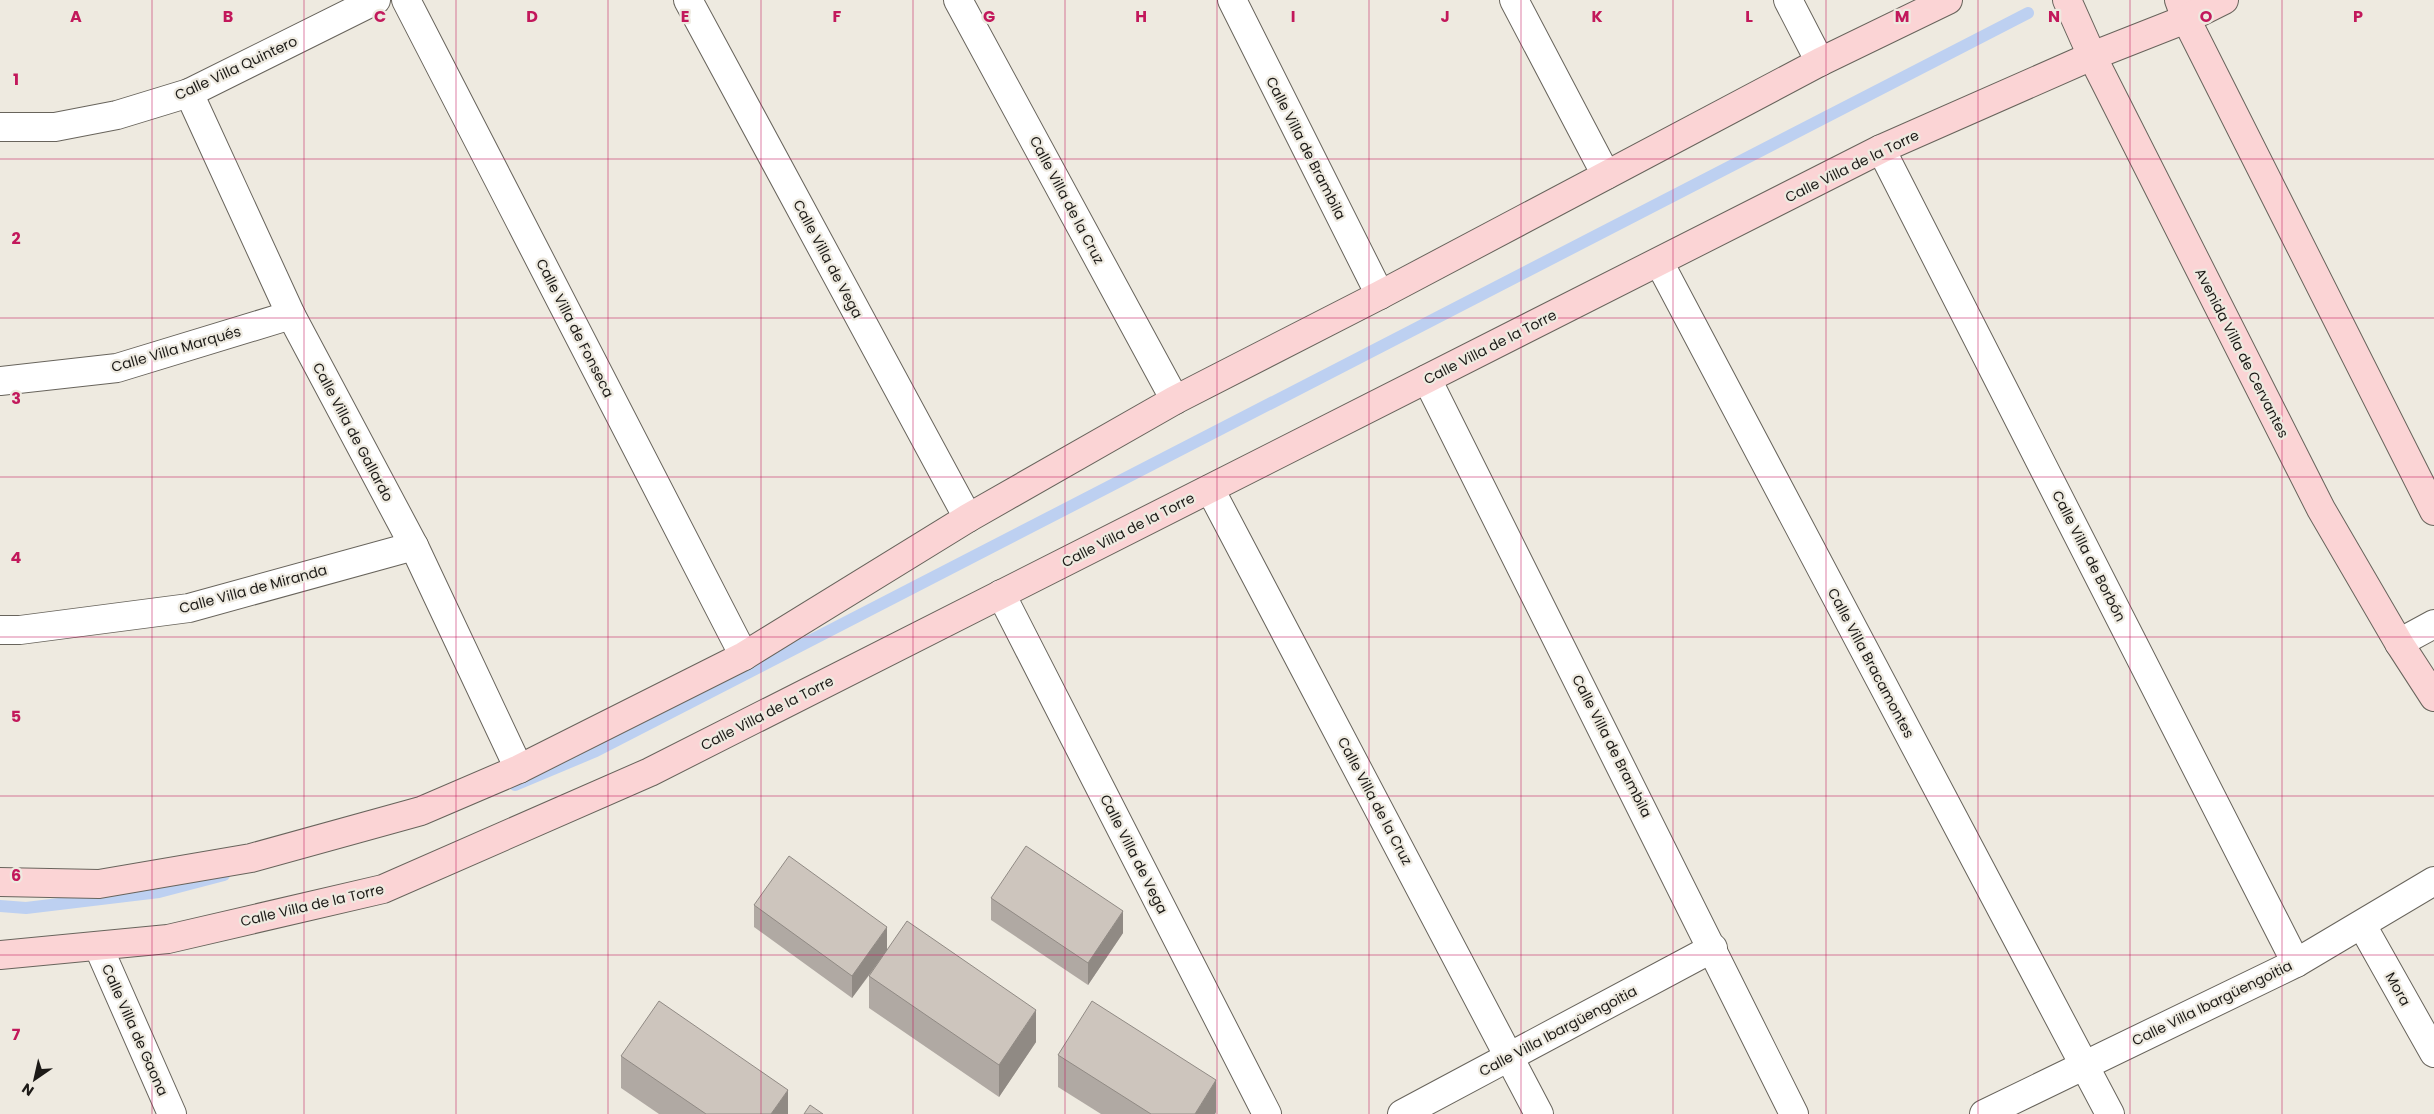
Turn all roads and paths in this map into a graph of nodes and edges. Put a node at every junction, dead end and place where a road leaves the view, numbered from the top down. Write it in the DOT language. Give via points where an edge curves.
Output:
graph roads {
  1 [pos="376,0"];
  2 [pos="406,0"];
  3 [pos="688,0"];
  4 [pos="958,0"];
  5 [pos="1232,0"];
  6 [pos="1514,0"];
  7 [pos="1788,0"];
  8 [pos="1948,0"];
  9 [pos="2068,0"];
  10 [pos="2224,0"];
  11 [pos="2183,10"];
  12 [pos="2092,56"];
  13 [pos="1820,62"];
  14 [pos="189,93"];
  15 [pos="0,127"];
  16 [pos="1882,149"];
  17 [pos="1606,175"];
  18 [pos="1660,262"];
  19 [pos="1380,295"];
  20 [pos="291,315"];
  21 [pos="1427,379"];
  22 [pos="0,381"];
  23 [pos="1175,400"];
  24 [pos="1210,489"];
  25 [pos="2434,511"];
  26 [pos="968,518"];
  27 [pos="414,546"];
  28 [pos="1001,594"];
  29 [pos="2434,624"];
  30 [pos="0,630"];
  31 [pos="2399,643"];
  32 [pos="744,656"];
  33 [pos="2434,697"];
  34 [pos="519,769"];
  35 [pos="2434,880"];
  36 [pos="0,882"];
  37 [pos="2362,925"];
  38 [pos="98,946"];
  39 [pos="1713,948"];
  40 [pos="0,955"];
  41 [pos="2296,962"];
  42 [pos="2434,1053"];
  43 [pos="1509,1057"];
  44 [pos="2084,1064"];
  45 [pos="172,1114"];
  46 [pos="1267,1114"];
  47 [pos="1402,1114"];
  48 [pos="1539,1114"];
  49 [pos="1794,1114"];
  50 [pos="1984,1114"];
  51 [pos="2110,1114"];
  1 -- 14 [label="street, Calle Villa Quintero"];
  2 -- 32 [label="street, Calle Villa de Fonseca"];
  3 -- 26 [label="street, Calle Villa de Vega"];
  4 -- 23 [label="street, Calle Villa de la Cruz"];
  5 -- 19 [label="street, Calle Villa de Brambila"];
  6 -- 17 [label="street"];
  7 -- 13 [label="street"];
  8 -- 13 [label="street"];
  9 -- 12 [label="street, Avenida Villa de Cervantes"];
  10 -- 11 [label="street, Calle Villa de la Torre"];
  11 -- 12 [label="street, Calle Villa de la Torre"];
  11 -- 25 [label="street"];
  12 -- 16 [label="street, Calle Villa de la Torre"];
  12 -- 31 [label="street, Avenida Villa de Cervantes" via="2321,509"];
  13 -- 17 [label="street"];
  14 -- 15 [label="street, Calle Villa Quintero" via="117,115 55,127"];
  14 -- 20 [label="street, Calle Villa de Gallardo"];
  16 -- 18 [label="street, Calle Villa de la Torre"];
  16 -- 41 [label="street, Calle Villa de Borbón"];
  17 -- 19 [label="street"];
  18 -- 21 [label="street, Calle Villa de la Torre"];
  18 -- 44 [label="street, Calle Villa Bracamontes"];
  19 -- 23 [label="street"];
  20 -- 22 [label="street, Calle Villa Marqués" via="117,368"];
  20 -- 27 [label="street, Calle Villa de Gallardo"];
  21 -- 24 [label="street, Calle Villa de la Torre"];
  21 -- 39 [label="street, Calle Villa de Brambila"];
  23 -- 26 [label="street"];
  24 -- 28 [label="street, Calle Villa de la Torre"];
  24 -- 43 [label="street, Calle Villa de la Cruz"];
  26 -- 32 [label="street"];
  27 -- 30 [label="street, Calle Villa de Miranda" via="189,608"];
  27 -- 34 [label="street, Calle Villa de Gallardo"];
  28 -- 38 [label="street, Calle Villa de la Torre" via="650,772 383,889 168,938"];
  28 -- 46 [label="street, Calle Villa de Vega"];
  29 -- 31 [label="street"];
  31 -- 33 [label="street, Avenida Villa de Cervantes"];
  32 -- 34 [label="street"];
  34 -- 36 [label="street" via="421,811 251,858 99,884"];
  35 -- 37 [label="street, Calle Villa Ibargüengoitia"];
  37 -- 41 [label="street, Calle Villa Ibargüengoitia"];
  37 -- 42 [label="street, Mora"];
  38 -- 40 [label="street, Calle Villa de la Torre"];
  38 -- 45 [label="street, Calle Villa de Gaona"];
  39 -- 43 [label="street, Calle Villa Ibargüengoitia"];
  39 -- 49 [label="street, Calle Villa de Brambila"];
  41 -- 44 [label="street, Calle Villa Ibargüengoitia"];
  43 -- 47 [label="street, Calle Villa Ibargüengoitia"];
  43 -- 48 [label="street, Calle Villa de la Cruz"];
  44 -- 50 [label="street, Calle Villa Ibargüengoitia"];
  44 -- 51 [label="street, Calle Villa Bracamontes"];
}
